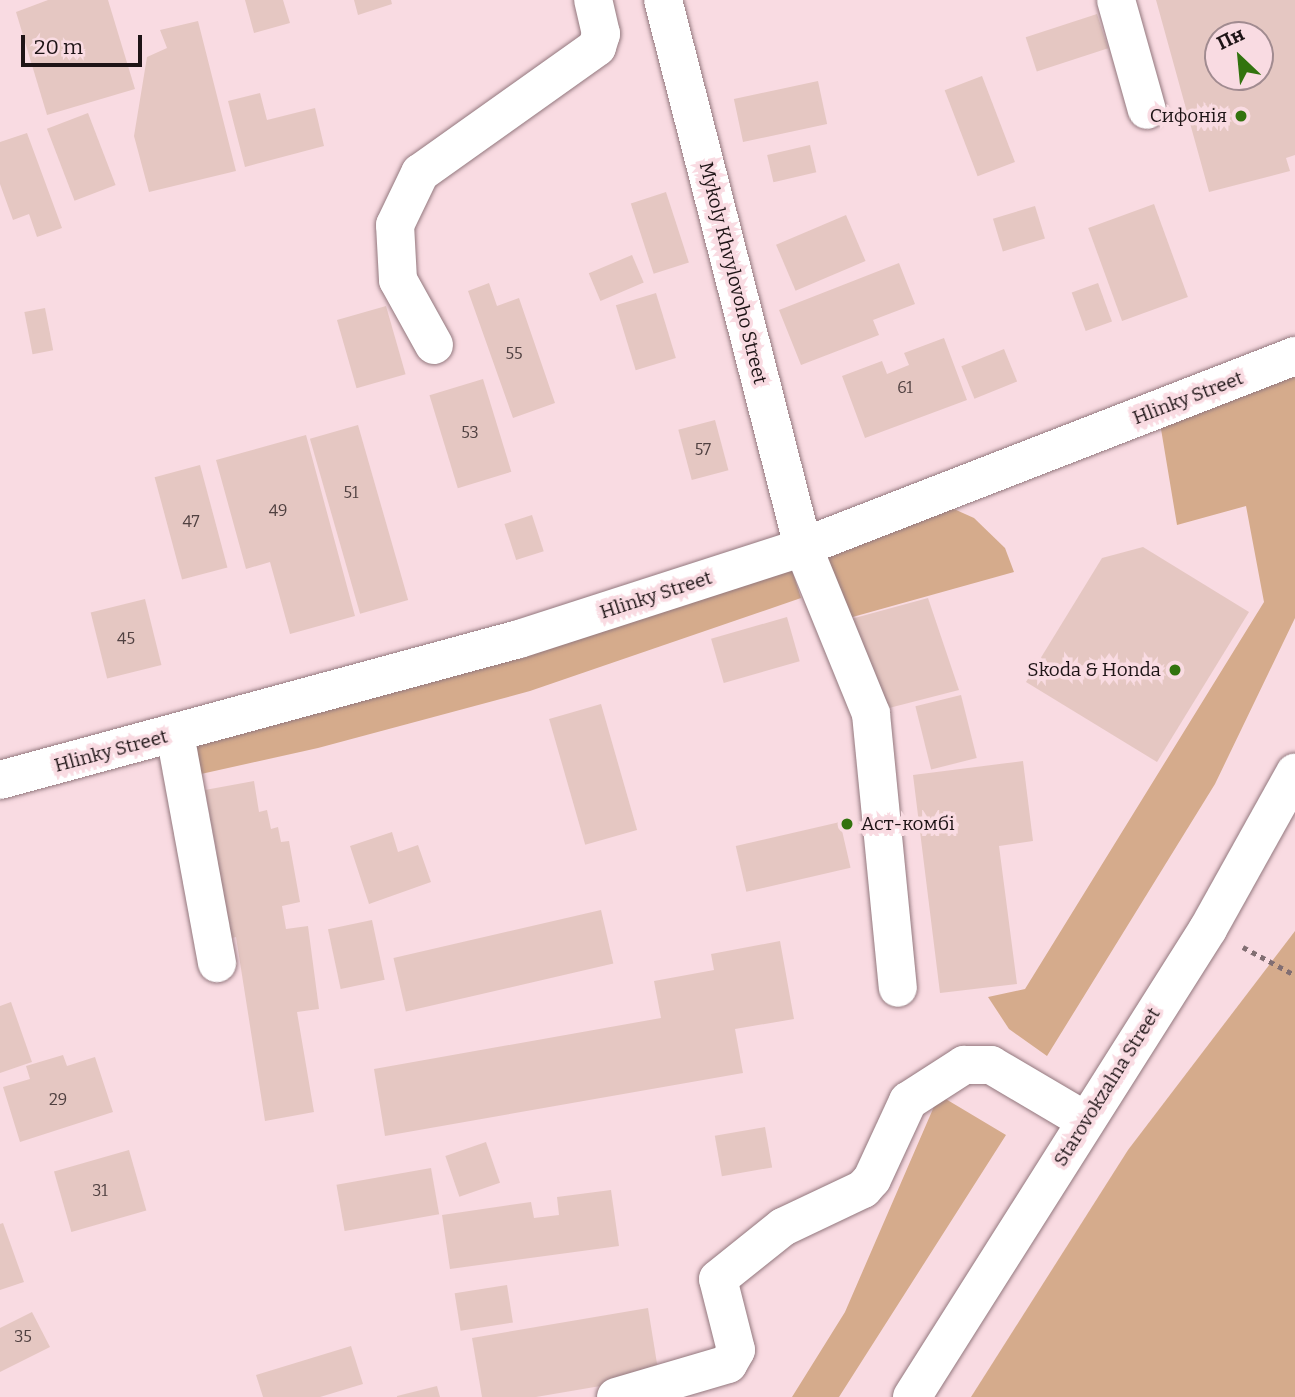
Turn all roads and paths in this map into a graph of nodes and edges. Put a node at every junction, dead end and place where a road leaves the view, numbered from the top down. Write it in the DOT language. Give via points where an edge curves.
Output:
graph roads {
  1 [pos="593,0"];
  2 [pos="663,0"];
  3 [pos="1116,0"];
  4 [pos="1147,110"];
  5 [pos="434,345"];
  6 [pos="1295,356"];
  7 [pos="803,547"];
  8 [pos="175,734"];
  9 [pos="1295,773"];
  10 [pos="0,780"];
  11 [pos="1208,929"];
  12 [pos="218,963"];
  13 [pos="1295,975"];
  14 [pos="898,988"];
  15 [pos="1086,1121"];
  16 [pos="616,1397"];
  17 [pos="912,1397"];
  1 -- 5 [label="street" via="601,34 597,47 420,173 395,225 398,280"];
  2 -- 7 [label="street, Mykoly Khvylovoho Street"];
  3 -- 4 [label="street"];
  6 -- 7 [label="street, Hlinky Street"];
  7 -- 8 [label="street, Hlinky Street" via="519,639"];
  7 -- 14 [label="street, Mykoly Khvylovoho Street" via="871,714"];
  8 -- 10 [label="street, Hlinky Street"];
  8 -- 12 [label="street"];
  9 -- 11 [label="street, Starovokzalna Street"];
  11 -- 13 [label="path"];
  11 -- 15 [label="street, Starovokzalna Street"];
  15 -- 16 [label="street" via="990,1065 964,1065 908,1101 873,1179 863,1189 783,1227 718,1279 736,1350 728,1364"];
  15 -- 17 [label="street, Starovokzalna Street"];
}
